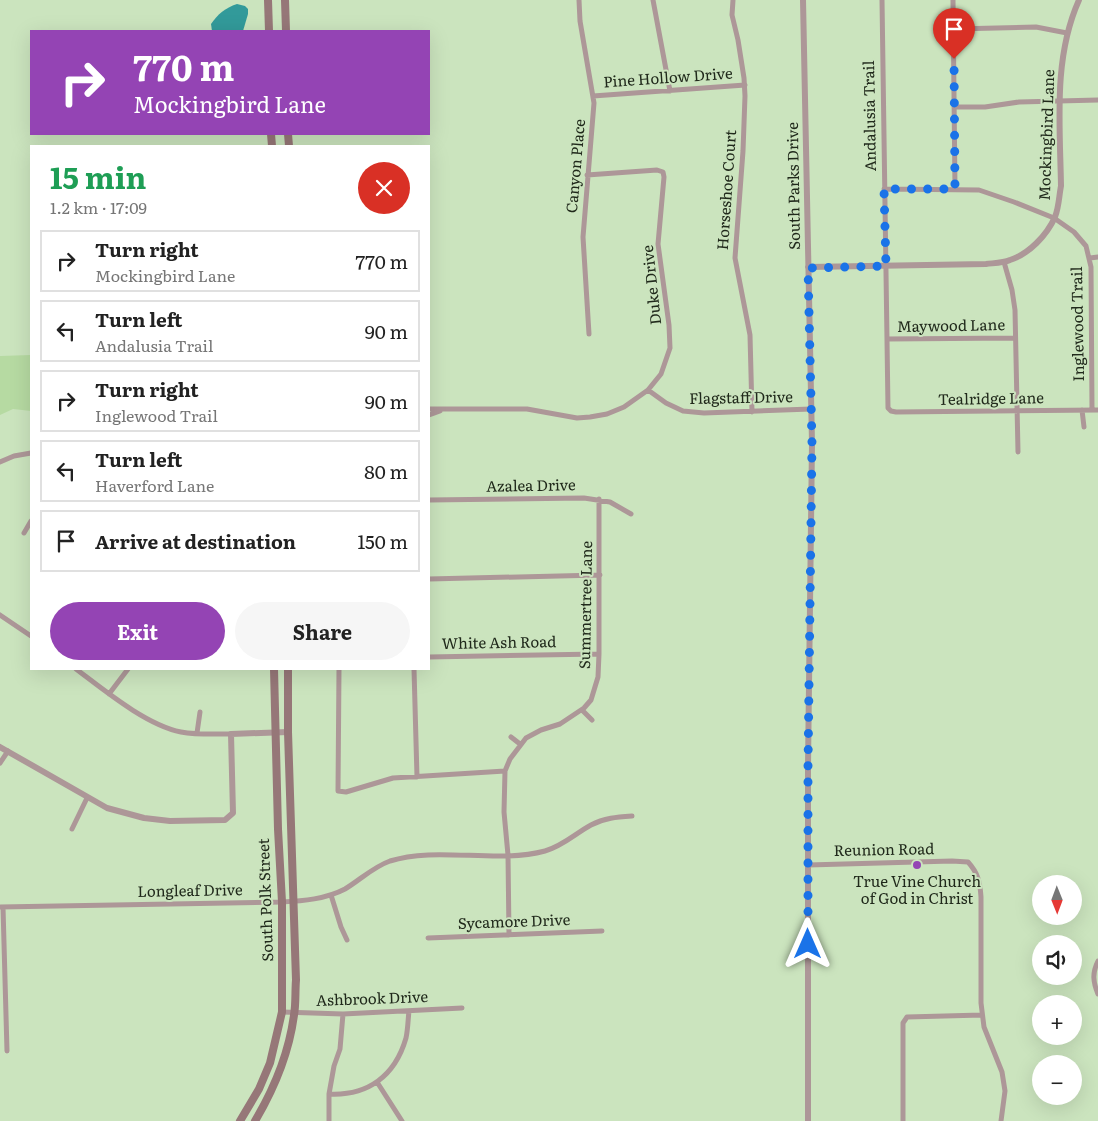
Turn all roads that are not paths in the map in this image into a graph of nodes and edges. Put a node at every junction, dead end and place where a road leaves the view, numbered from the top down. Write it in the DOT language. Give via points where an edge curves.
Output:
graph roads {
  1 [pos="268,0"];
  2 [pos="285,0"];
  3 [pos="579,0"];
  4 [pos="652,0"];
  5 [pos="733,0"];
  6 [pos="803,0"];
  7 [pos="882,0"];
  8 [pos="953,0"];
  9 [pos="1079,0"];
  10 [pos="954,29"];
  11 [pos="269,30"];
  12 [pos="286,30"];
  13 [pos="1067,34"];
  14 [pos="745,85"];
  15 [pos="670,91"];
  16 [pos="593,96"];
  17 [pos="1098,100"];
  18 [pos="1060,101"];
  19 [pos="955,107"];
  20 [pos="587,175"];
  21 [pos="884,189"];
  22 [pos="955,189"];
  23 [pos="1054,218"];
  24 [pos="1098,257"];
  25 [pos="1090,258"];
  26 [pos="1004,262"];
  27 [pos="886,266"];
  28 [pos="808,268"];
  29 [pos="1095,331"];
  30 [pos="589,334"];
  31 [pos="1015,338"];
  32 [pos="887,339"];
  33 [pos="648,390"];
  34 [pos="430,409"];
  35 [pos="811,409"];
  36 [pos="446,410"];
  37 [pos="1082,410"];
  38 [pos="1095,410"];
  39 [pos="891,411"];
  40 [pos="1016,411"];
  41 [pos="752,412"];
  42 [pos="430,415"];
  43 [pos="1084,427"];
  44 [pos="1018,452"];
  45 [pos="30,453"];
  46 [pos="0,462"];
  47 [pos="599,499"];
  48 [pos="430,500"];
  49 [pos="631,514"];
  50 [pos="30,523"];
  51 [pos="24,533"];
  52 [pos="600,575"];
  53 [pos="430,578"];
  54 [pos="0,615"];
  55 [pos="30,635"];
  56 [pos="599,654"];
  57 [pos="430,657"];
  58 [pos="77,670"];
  59 [pos="127,670"];
  60 [pos="274,670"];
  61 [pos="288,670"];
  62 [pos="338,670"];
  63 [pos="414,670"];
  64 [pos="109,694"];
  65 [pos="582,710"];
  66 [pos="200,712"];
  67 [pos="592,720"];
  68 [pos="275,732"];
  69 [pos="288,732"];
  70 [pos="198,733"];
  71 [pos="231,734"];
  72 [pos="511,737"];
  73 [pos="520,744"];
  74 [pos="0,747"];
  75 [pos="8,752"];
  76 [pos="0,764"];
  77 [pos="505,771"];
  78 [pos="417,777"];
  79 [pos="87,798"];
  80 [pos="632,816"];
  81 [pos="72,829"];
  82 [pos="508,856"];
  83 [pos="808,864"];
  84 [pos="331,895"];
  85 [pos="282,902"];
  86 [pos="293,902"];
  87 [pos="1,907"];
  88 [pos="602,931"];
  89 [pos="509,935"];
  90 [pos="428,938"];
  91 [pos="347,940"];
  92 [pos="1098,961"];
  93 [pos="1098,994"];
  94 [pos="462,1008"];
  95 [pos="409,1011"];
  96 [pos="282,1012"];
  97 [pos="295,1013"];
  98 [pos="343,1014"];
  99 [pos="982,1015"];
  100 [pos="7,1051"];
  101 [pos="377,1082"];
  102 [pos="329,1094"];
  103 [pos="240,1121"];
  104 [pos="255,1121"];
  105 [pos="329,1121"];
  106 [pos="402,1121"];
  107 [pos="808,1121"];
  108 [pos="903,1121"];
  109 [pos="1001,1121"];
  1 -- 11 [label="main road"];
  2 -- 12 [label="main road"];
  3 -- 16 [label="street, Canyon Place"];
  4 -- 15 [label="street"];
  5 -- 14 [label="street, Horseshoe Court" via="732,15"];
  6 -- 28 [label="street, South Parks Drive"];
  7 -- 21 [label="street, Andalusia Trail"];
  8 -- 10 [label="street"];
  9 -- 13 [label="street, Mockingbird Lane"];
  10 -- 13 [label="street" via="1036,27"];
  10 -- 19 [label="street"];
  13 -- 18 [label="street, Mockingbird Lane" via="1061,65"];
  14 -- 15 [label="street, Pine Hollow Drive"];
  14 -- 41 [label="street, Horseshoe Court" via="735,258 750,334"];
  15 -- 16 [label="street, Pine Hollow Drive"];
  16 -- 20 [label="street, Canyon Place"];
  17 -- 18 [label="street"];
  18 -- 19 [label="street"];
  18 -- 23 [label="street, Mockingbird Lane" via="1061,186"];
  19 -- 22 [label="street"];
  20 -- 30 [label="street, Canyon Place" via="583,237"];
  20 -- 33 [label="street, Duke Drive" via="663,172 658,244 670,348 661,374"];
  21 -- 22 [label="street, Inglewood Trail"];
  21 -- 27 [label="street, Andalusia Trail"];
  22 -- 23 [label="street, Inglewood Trail" via="979,190"];
  23 -- 25 [label="street, Inglewood Trail" via="1074,232 1086,246"];
  23 -- 26 [label="street, Mockingbird Lane" via="1029,250"];
  24 -- 25 [label="street"];
  25 -- 29 [label="street, Inglewood Trail"];
  26 -- 27 [label="street, Mockingbird Lane"];
  26 -- 31 [label="street" via="1015,310"];
  27 -- 28 [label="street, Mockingbird Lane"];
  27 -- 32 [label="street, Andalusia Trail"];
  28 -- 35 [label="street, South Parks Drive"];
  29 -- 38 [label="street, Inglewood Trail"];
  31 -- 32 [label="street, Maywood Lane"];
  31 -- 40 [label="street"];
  32 -- 39 [label="street, Andalusia Trail" via="887,405"];
  33 -- 36 [label="street, Duke Drive" via="624,407 590,417 576,418 527,409"];
  33 -- 41 [label="street, Flagstaff Drive" via="683,411 704,414"];
  34 -- 36 [label="street"];
  35 -- 41 [label="street, Flagstaff Drive"];
  35 -- 83 [label="street, South Parks Drive"];
  36 -- 42 [label="street"];
  37 -- 38 [label="street, Tealridge Lane"];
  37 -- 40 [label="street, Tealridge Lane"];
  37 -- 43 [label="street"];
  39 -- 40 [label="street, Tealridge Lane"];
  40 -- 44 [label="street"];
  45 -- 46 [label="street"];
  47 -- 48 [label="street, Azalea Drive"];
  47 -- 49 [label="street, Azalea Drive"];
  47 -- 52 [label="street, Summertree Lane"];
  50 -- 51 [label="street"];
  52 -- 53 [label="street"];
  52 -- 56 [label="street, Summertree Lane"];
  54 -- 55 [label="street"];
  56 -- 57 [label="street, White Ash Road"];
  56 -- 65 [label="street, Summertree Lane" via="598,677 590,700"];
  58 -- 64 [label="street"];
  59 -- 64 [label="street"];
  60 -- 68 [label="main road, South Polk Street"];
  61 -- 69 [label="main road, South Polk Street"];
  62 -- 78 [label="street" via="338,791 346,792 392,778"];
  63 -- 78 [label="street"];
  64 -- 70 [label="street" via="144,717 169,728"];
  65 -- 67 [label="street"];
  65 -- 73 [label="street, Summertree Lane"];
  66 -- 70 [label="street"];
  68 -- 69 [label="street"];
  68 -- 71 [label="street"];
  68 -- 85 [label="main road, South Polk Street"];
  69 -- 86 [label="main road, South Polk Street"];
  70 -- 71 [label="street"];
  71 -- 79 [label="street" via="233,813 225,820 144,818 107,808"];
  72 -- 73 [label="street"];
  73 -- 77 [label="street, Summertree Lane"];
  74 -- 75 [label="street"];
  75 -- 76 [label="street"];
  75 -- 79 [label="street"];
  77 -- 78 [label="street"];
  77 -- 82 [label="street, Summertree Lane"];
  79 -- 81 [label="street"];
  80 -- 82 [label="street, Longleaf Drive" via="608,818 592,824 550,850"];
  82 -- 84 [label="street, Longleaf Drive" via="413,856 377,867"];
  82 -- 89 [label="street, Summertree Lane"];
  83 -- 99 [label="street, Reunion Road" via="968,862 980,882"];
  83 -- 107 [label="street, South Parks Drive"];
  84 -- 86 [label="street, Longleaf Drive"];
  84 -- 91 [label="street"];
  85 -- 86 [label="street, Longleaf Drive"];
  85 -- 87 [label="street, Longleaf Drive"];
  85 -- 96 [label="main road, South Polk Street"];
  86 -- 97 [label="main road, South Polk Street"];
  87 -- 100 [label="street"];
  88 -- 89 [label="street, Sycamore Drive"];
  89 -- 90 [label="street, Sycamore Drive"];
  92 -- 93 [label="street" via="1093,970"];
  94 -- 95 [label="street, Ashbrook Drive"];
  95 -- 98 [label="street, Ashbrook Drive"];
  95 -- 101 [label="street" via="399,1057"];
  96 -- 97 [label="street, Ashbrook Drive"];
  96 -- 103 [label="main road, South Polk Street" via="270,1063"];
  97 -- 98 [label="street, Ashbrook Drive"];
  97 -- 104 [label="main road, South Polk Street" via="280,1069"];
  98 -- 102 [label="street" via="340,1049"];
  99 -- 108 [label="street" via="907,1017 904,1023"];
  99 -- 109 [label="street" via="1002,1072 1005,1091"];
  101 -- 102 [label="street" via="357,1092"];
  101 -- 106 [label="street"];
  102 -- 105 [label="street"];
}
